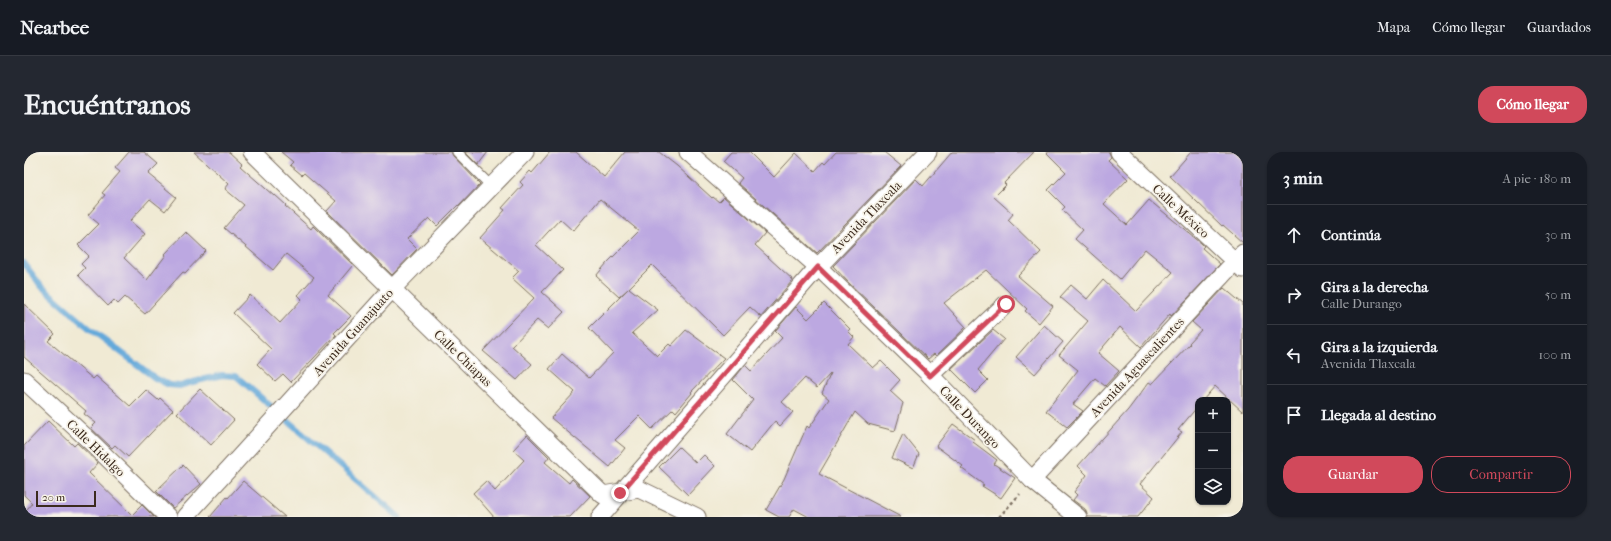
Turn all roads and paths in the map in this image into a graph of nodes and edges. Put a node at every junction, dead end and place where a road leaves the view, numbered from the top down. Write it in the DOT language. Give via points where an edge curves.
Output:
graph roads {
  1 [pos="252,152"];
  2 [pos="457,152"];
  3 [pos="525,152"];
  4 [pos="688,152"];
  5 [pos="928,152"];
  6 [pos="1119,152"];
  7 [pos="492,187"];
  8 [pos="1240,261"];
  9 [pos="818,267"];
  10 [pos="392,289"];
  11 [pos="1006,304"];
  12 [pos="930,376"];
  13 [pos="24,380"];
  14 [pos="1032,480"];
  15 [pos="620,493"];
  16 [pos="1008,506"];
  17 [pos="168,517"];
  18 [pos="185,517"];
  19 [pos="600,517"];
  20 [pos="697,517"];
  21 [pos="999,517"];
  22 [pos="1078,517"];
  1 -- 10 [label="street, Calle Chiapas"];
  2 -- 7 [label="lane"];
  3 -- 7 [label="street, Avenida Guanajuato"];
  4 -- 9 [label="street, Calle Durango"];
  5 -- 9 [label="street, Avenida Tlaxcala"];
  6 -- 8 [label="street, Calle México"];
  7 -- 10 [label="street, Avenida Guanajuato"];
  8 -- 14 [label="street, Avenida Aguascalientes"];
  9 -- 12 [label="street, Calle Durango"];
  9 -- 15 [label="street, Avenida Tlaxcala"];
  10 -- 15 [label="street, Calle Chiapas" via="604,495"];
  10 -- 18 [label="street, Avenida Guanajuato"];
  11 -- 12 [label="street"];
  12 -- 14 [label="street, Calle Durango"];
  13 -- 17 [label="street, Calle Hidalgo"];
  14 -- 22 [label="street, Calle Durango"];
  15 -- 19 [label="street, Avenida Tlaxcala"];
  15 -- 20 [label="street, Calle Chiapas" via="639,489"];
  16 -- 21 [label="path"];
}
